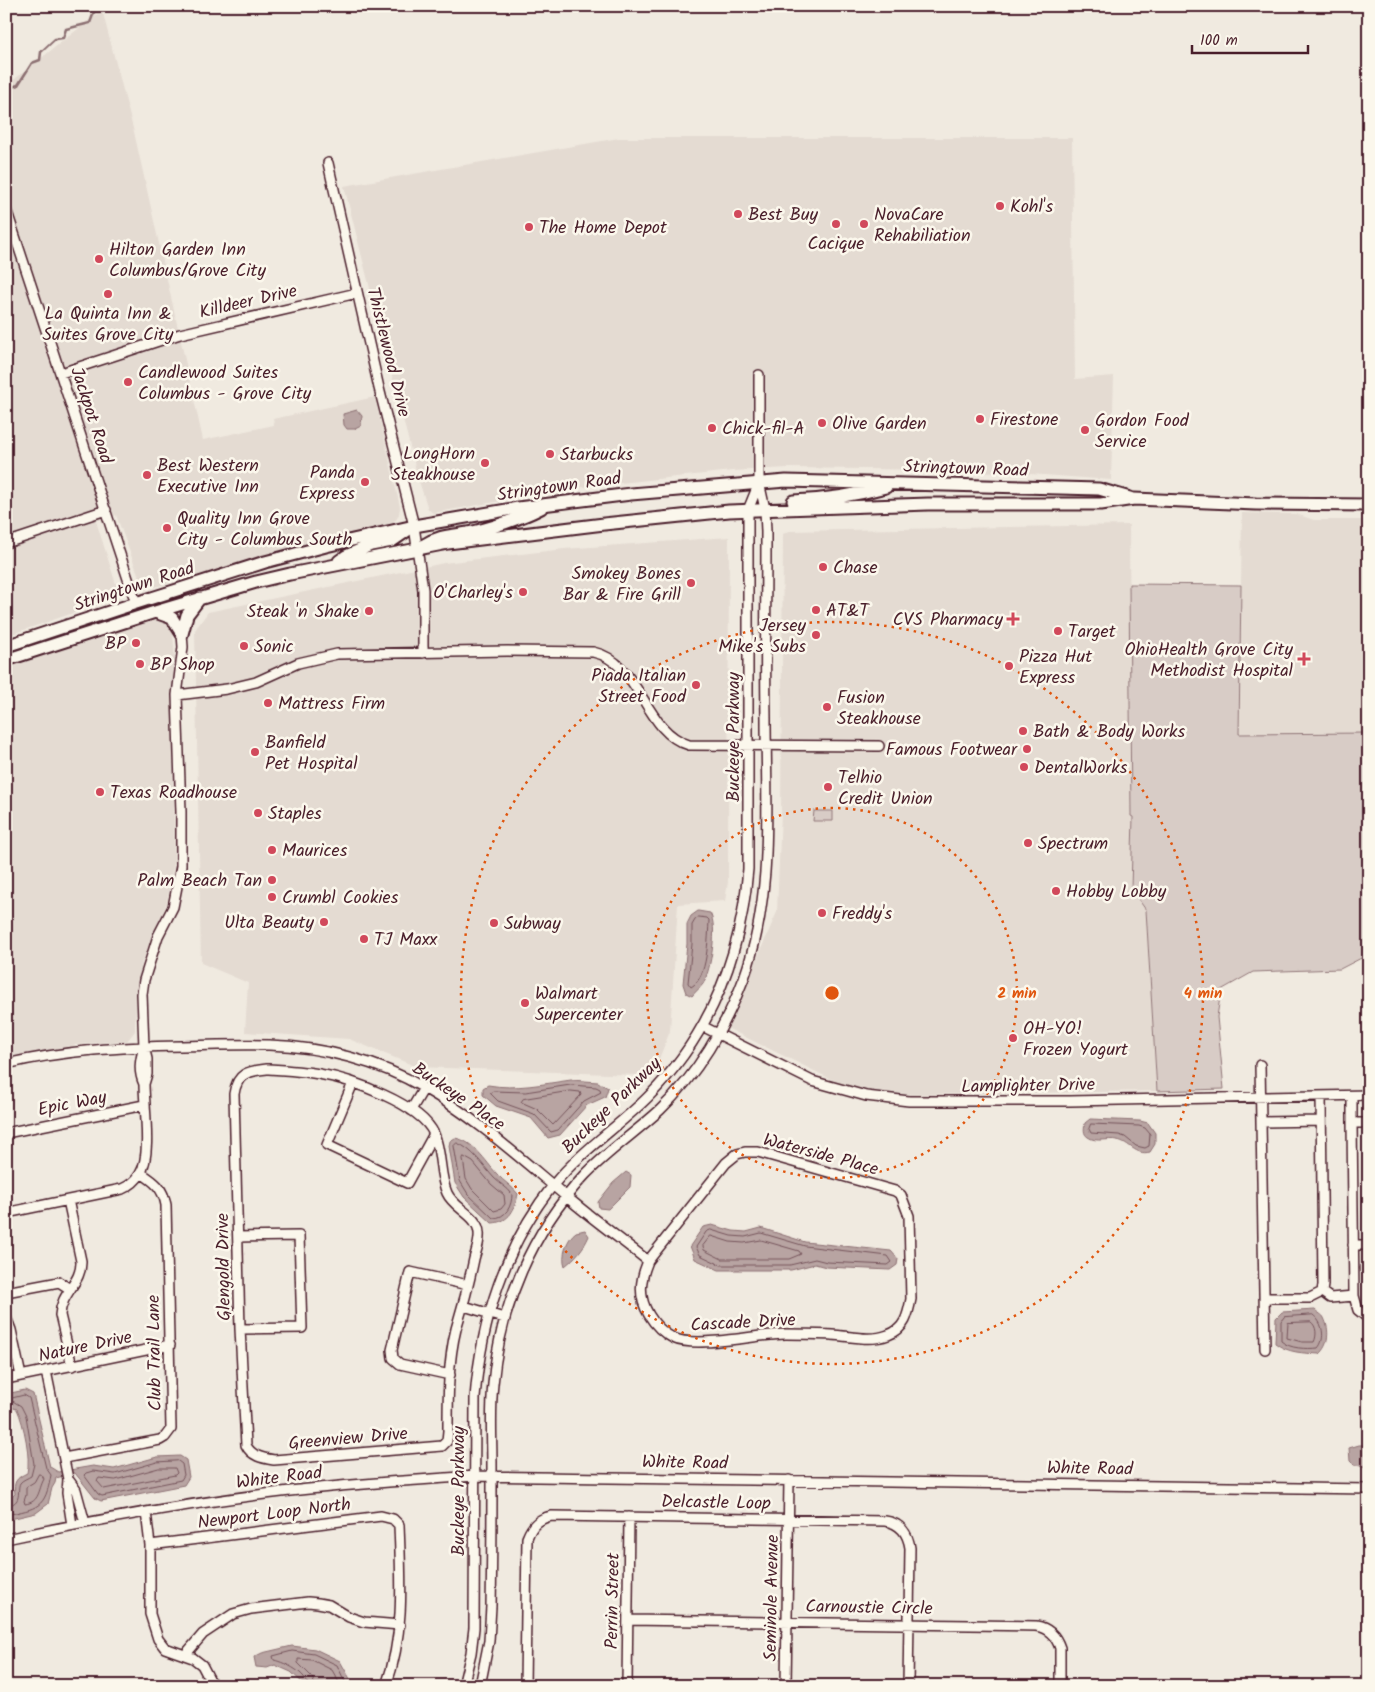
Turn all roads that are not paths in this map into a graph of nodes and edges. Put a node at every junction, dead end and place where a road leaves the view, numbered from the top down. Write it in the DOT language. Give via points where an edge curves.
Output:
graph roads {
  1 [pos="328,163"];
  2 [pos="6,209"];
  3 [pos="357,293"];
  4 [pos="61,373"];
  5 [pos="759,375"];
  6 [pos="759,482"];
  7 [pos="897,483"];
  8 [pos="1134,499"];
  9 [pos="548,504"];
  10 [pos="1369,504"];
  11 [pos="764,506"];
  12 [pos="106,510"];
  13 [pos="748,510"];
  14 [pos="414,526"];
  15 [pos="6,543"];
  16 [pos="418,549"];
  17 [pos="334,565"];
  18 [pos="200,598"];
  19 [pos="136,603"];
  20 [pos="155,612"];
  21 [pos="182,634"];
  22 [pos="6,646"];
  23 [pos="38,649"];
  24 [pos="423,653"];
  25 [pos="6,660"];
  26 [pos="177,695"];
  27 [pos="749,745"];
  28 [pos="766,745"];
  29 [pos="879,746"];
  30 [pos="702,1026"];
  31 [pos="718,1034"];
  32 [pos="144,1047"];
  33 [pos="6,1064"];
  34 [pos="1260,1065"];
  35 [pos="353,1083"];
  36 [pos="424,1088"];
  37 [pos="1369,1095"];
  38 [pos="1321,1096"];
  39 [pos="1352,1096"];
  40 [pos="1260,1097"];
  41 [pos="144,1105"];
  42 [pos="411,1110"];
  43 [pos="1320,1121"];
  44 [pos="1261,1122"];
  45 [pos="1352,1123"];
  46 [pos="1369,1123"];
  47 [pos="6,1133"];
  48 [pos="434,1134"];
  49 [pos="141,1173"];
  50 [pos="553,1185"];
  51 [pos="567,1197"];
  52 [pos="68,1200"];
  53 [pos="6,1213"];
  54 [pos="238,1237"];
  55 [pos="1353,1245"];
  56 [pos="1369,1245"];
  57 [pos="648,1261"];
  58 [pos="468,1285"];
  59 [pos="70,1290"];
  60 [pos="6,1292"];
  61 [pos="1322,1292"];
  62 [pos="1354,1296"];
  63 [pos="1264,1298"];
  64 [pos="464,1306"];
  65 [pos="488,1312"];
  66 [pos="6,1317"];
  67 [pos="504,1318"];
  68 [pos="1368,1318"];
  69 [pos="903,1326"];
  70 [pos="240,1329"];
  71 [pos="170,1345"];
  72 [pos="1265,1349"];
  73 [pos="72,1366"];
  74 [pos="1369,1367"];
  75 [pos="46,1372"];
  76 [pos="450,1375"];
  77 [pos="20,1376"];
  78 [pos="6,1379"];
  79 [pos="251,1452"];
  80 [pos="65,1462"];
  81 [pos="476,1476"];
  82 [pos="492,1476"];
  83 [pos="68,1479"];
  84 [pos="789,1480"];
  85 [pos="1369,1489"];
  86 [pos="146,1512"];
  87 [pos="630,1517"];
  88 [pos="788,1520"];
  89 [pos="85,1523"];
  90 [pos="72,1525"];
  91 [pos="6,1539"];
  92 [pos="150,1545"];
  93 [pos="628,1620"];
  94 [pos="787,1622"];
  95 [pos="909,1624"];
  96 [pos="400,1625"];
  97 [pos="185,1655"];
  98 [pos="213,1686"];
  99 [pos="386,1686"];
  100 [pos="464,1686"];
  101 [pos="480,1686"];
  102 [pos="525,1686"];
  103 [pos="627,1686"];
  104 [pos="786,1686"];
  105 [pos="908,1686"];
  106 [pos="1060,1686"];
  1 -- 3 [label="street, Thistlewood Drive"];
  2 -- 4 [label="street, Jackpot Road"];
  3 -- 4 [label="street, Killdeer Drive" via="188,332"];
  3 -- 14 [label="street, Thistlewood Drive"];
  4 -- 12 [label="street, Jackpot Road"];
  5 -- 6 [label="street, Buckeye Parkway"];
  6 -- 7 [label="main road, Stringtown Road"];
  6 -- 9 [label="main road, Stringtown Road"];
  6 -- 11 [label="street, Buckeye Parkway"];
  6 -- 13 [label="street, Buckeye Parkway"];
  7 -- 8 [label="main road, Stringtown Road" via="1098,489"];
  7 -- 11 [label="main road" via="871,491"];
  8 -- 10 [label="main road, Stringtown Road"];
  8 -- 11 [label="main road, Stringtown Road" via="1101,504"];
  9 -- 14 [label="main road, Stringtown Road"];
  9 -- 16 [label="main road" via="530,514 470,532 436,537"];
  11 -- 13 [label="main road, Stringtown Road"];
  11 -- 28 [label="street, Buckeye Parkway"];
  12 -- 15 [label="street"];
  12 -- 19 [label="street, Jackpot Road"];
  13 -- 16 [label="main road, Stringtown Road" via="550,530"];
  13 -- 27 [label="street, Buckeye Parkway"];
  14 -- 16 [label="street, Thistlewood Drive"];
  14 -- 17 [label="main road" via="392,541 371,545"];
  14 -- 19 [label="main road, Stringtown Road" via="282,558"];
  16 -- 17 [label="main road, Stringtown Road"];
  16 -- 24 [label="street, Thistlewood Drive" via="423,590"];
  17 -- 18 [label="main road, Stringtown Road"];
  18 -- 20 [label="main road, Stringtown Road"];
  18 -- 21 [label="main road" via="187,615"];
  19 -- 22 [label="main road, Stringtown Road"];
  19 -- 23 [label="main road" via="135,611 50,639"];
  20 -- 21 [label="main road" via="172,618"];
  20 -- 23 [label="main road, Stringtown Road"];
  21 -- 26 [label="street"];
  23 -- 25 [label="main road, Stringtown Road"];
  24 -- 26 [label="street" via="337,654 298,662 256,682"];
  24 -- 27 [label="street" via="601,654 621,668 666,732 676,740 688,745"];
  26 -- 32 [label="street" via="181,866 173,907 158,936 144,980"];
  27 -- 28 [label="street"];
  27 -- 30 [label="street, Buckeye Parkway" via="748,869 742,922 733,958"];
  28 -- 29 [label="street"];
  28 -- 31 [label="street, Buckeye Parkway" via="766,857 761,915 744,979"];
  30 -- 31 [label="street, Lamplighter Drive"];
  30 -- 50 [label="street, Buckeye Parkway" via="690,1047 648,1097 590,1147"];
  31 -- 40 [label="street, Lamplighter Drive" via="812,1081 866,1096 909,1101"];
  31 -- 51 [label="street, Buckeye Parkway" via="662,1108 602,1160"];
  32 -- 33 [label="street, Buckeye Place" via="66,1052"];
  32 -- 36 [label="street, Buckeye Place" via="292,1046 340,1055 386,1069"];
  32 -- 41 [label="street" via="140,1060"];
  34 -- 40 [label="street"];
  35 -- 42 [label="street"];
  35 -- 48 [label="street" via="327,1145 407,1183"];
  35 -- 54 [label="street, Glengold Drive" via="320,1074 266,1069 246,1073 238,1079 234,1094"];
  36 -- 42 [label="street"];
  36 -- 50 [label="street, Buckeye Place"];
  37 -- 39 [label="street, Lamplighter Drive"];
  38 -- 39 [label="street, Lamplighter Drive"];
  38 -- 40 [label="street, Lamplighter Drive"];
  38 -- 43 [label="street"];
  39 -- 45 [label="street"];
  40 -- 44 [label="street"];
  41 -- 47 [label="street, Epic Way"];
  41 -- 49 [label="street" via="147,1149"];
  42 -- 48 [label="street" via="422,1117"];
  43 -- 44 [label="street"];
  43 -- 61 [label="street"];
  44 -- 63 [label="street"];
  45 -- 46 [label="street"];
  45 -- 55 [label="street"];
  48 -- 58 [label="street" via="446,1190 455,1205 474,1220 478,1228 479,1237"];
  49 -- 52 [label="street" via="122,1189"];
  49 -- 71 [label="street, Club Trail Lane" via="159,1186 166,1205"];
  50 -- 51 [label="street, Buckeye Place"];
  50 -- 65 [label="street, Buckeye Parkway" via="516,1244"];
  51 -- 57 [label="street, Buckeye Place"];
  51 -- 67 [label="street, Buckeye Parkway" via="528,1257"];
  52 -- 53 [label="street"];
  52 -- 59 [label="street" via="81,1261 79,1276"];
  54 -- 70 [label="street, Glengold Drive"];
  54 -- 70 [label="street" via="299,1236 302,1328"];
  55 -- 56 [label="street"];
  55 -- 62 [label="street"];
  57 -- 69 [label="street, Cascade Drive" via="641,1285 646,1311 662,1331 684,1342 776,1334 865,1339 888,1335"];
  57 -- 69 [label="street, Waterside Place" via="726,1163 737,1154 758,1152 902,1195 909,1216 911,1299"];
  58 -- 64 [label="street"];
  58 -- 76 [label="street" via="410,1272 392,1350 393,1358 400,1364"];
  59 -- 60 [label="street" via="59,1282"];
  59 -- 73 [label="street" via="63,1299 60,1315"];
  61 -- 62 [label="street" via="1330,1298"];
  61 -- 63 [label="street" via="1310,1298"];
  62 -- 68 [label="street" via="1358,1310"];
  63 -- 72 [label="street"];
  64 -- 65 [label="street"];
  64 -- 76 [label="street" via="456,1331"];
  65 -- 67 [label="street"];
  65 -- 81 [label="street, Buckeye Parkway" via="476,1373"];
  66 -- 77 [label="street"];
  67 -- 82 [label="street, Buckeye Parkway" via="492,1388"];
  68 -- 74 [label="street"];
  70 -- 79 [label="street, Glengold Drive" via="246,1445"];
  71 -- 73 [label="street, Nature Drive"];
  71 -- 80 [label="street, Club Trail Lane" via="172,1425 169,1434 160,1440"];
  73 -- 75 [label="street, Nature Drive"];
  75 -- 77 [label="street, Nature Drive"];
  75 -- 80 [label="street"];
  76 -- 79 [label="street, Greenview Drive" via="448,1431 442,1446 274,1460"];
  77 -- 78 [label="street, Nature Drive"];
  80 -- 83 [label="street"];
  81 -- 82 [label="street, White Road"];
  81 -- 86 [label="street, White Road" via="291,1491"];
  81 -- 100 [label="street, Buckeye Parkway" via="474,1628"];
  82 -- 84 [label="street, White Road"];
  82 -- 101 [label="street, Buckeye Parkway" via="491,1616"];
  83 -- 89 [label="street" via="76,1490"];
  83 -- 90 [label="street"];
  84 -- 85 [label="street, White Road"];
  84 -- 88 [label="street, Seminole Avenue"];
  86 -- 89 [label="street, White Road"];
  86 -- 92 [label="street"];
  87 -- 88 [label="street, Delcastle Loop"];
  87 -- 93 [label="street, Perrin Street"];
  87 -- 102 [label="street, Delcastle Loop" via="552,1516 541,1519 532,1527 527,1542"];
  88 -- 94 [label="street, Seminole Avenue"];
  88 -- 95 [label="street, Delcastle Loop" via="885,1521 900,1527 910,1548"];
  89 -- 90 [label="street, White Road"];
  90 -- 91 [label="street, White Road"];
  92 -- 96 [label="street, Newport Loop North" via="381,1516 393,1519 399,1525"];
  92 -- 97 [label="street" via="150,1614 153,1627 165,1648"];
  93 -- 94 [label="street, Carnoustie Circle"];
  93 -- 103 [label="street, Perrin Street"];
  94 -- 95 [label="street, Carnoustie Circle"];
  94 -- 104 [label="street, Seminole Avenue"];
  95 -- 105 [label="street, Delcastle Loop"];
  95 -- 106 [label="street, Carnoustie Circle" via="1043,1627 1053,1634 1060,1648"];
  96 -- 97 [label="street" via="364,1622 318,1603 251,1609 233,1614 202,1634"];
  96 -- 99 [label="street"];
  97 -- 98 [label="street" via="202,1665"];
}
